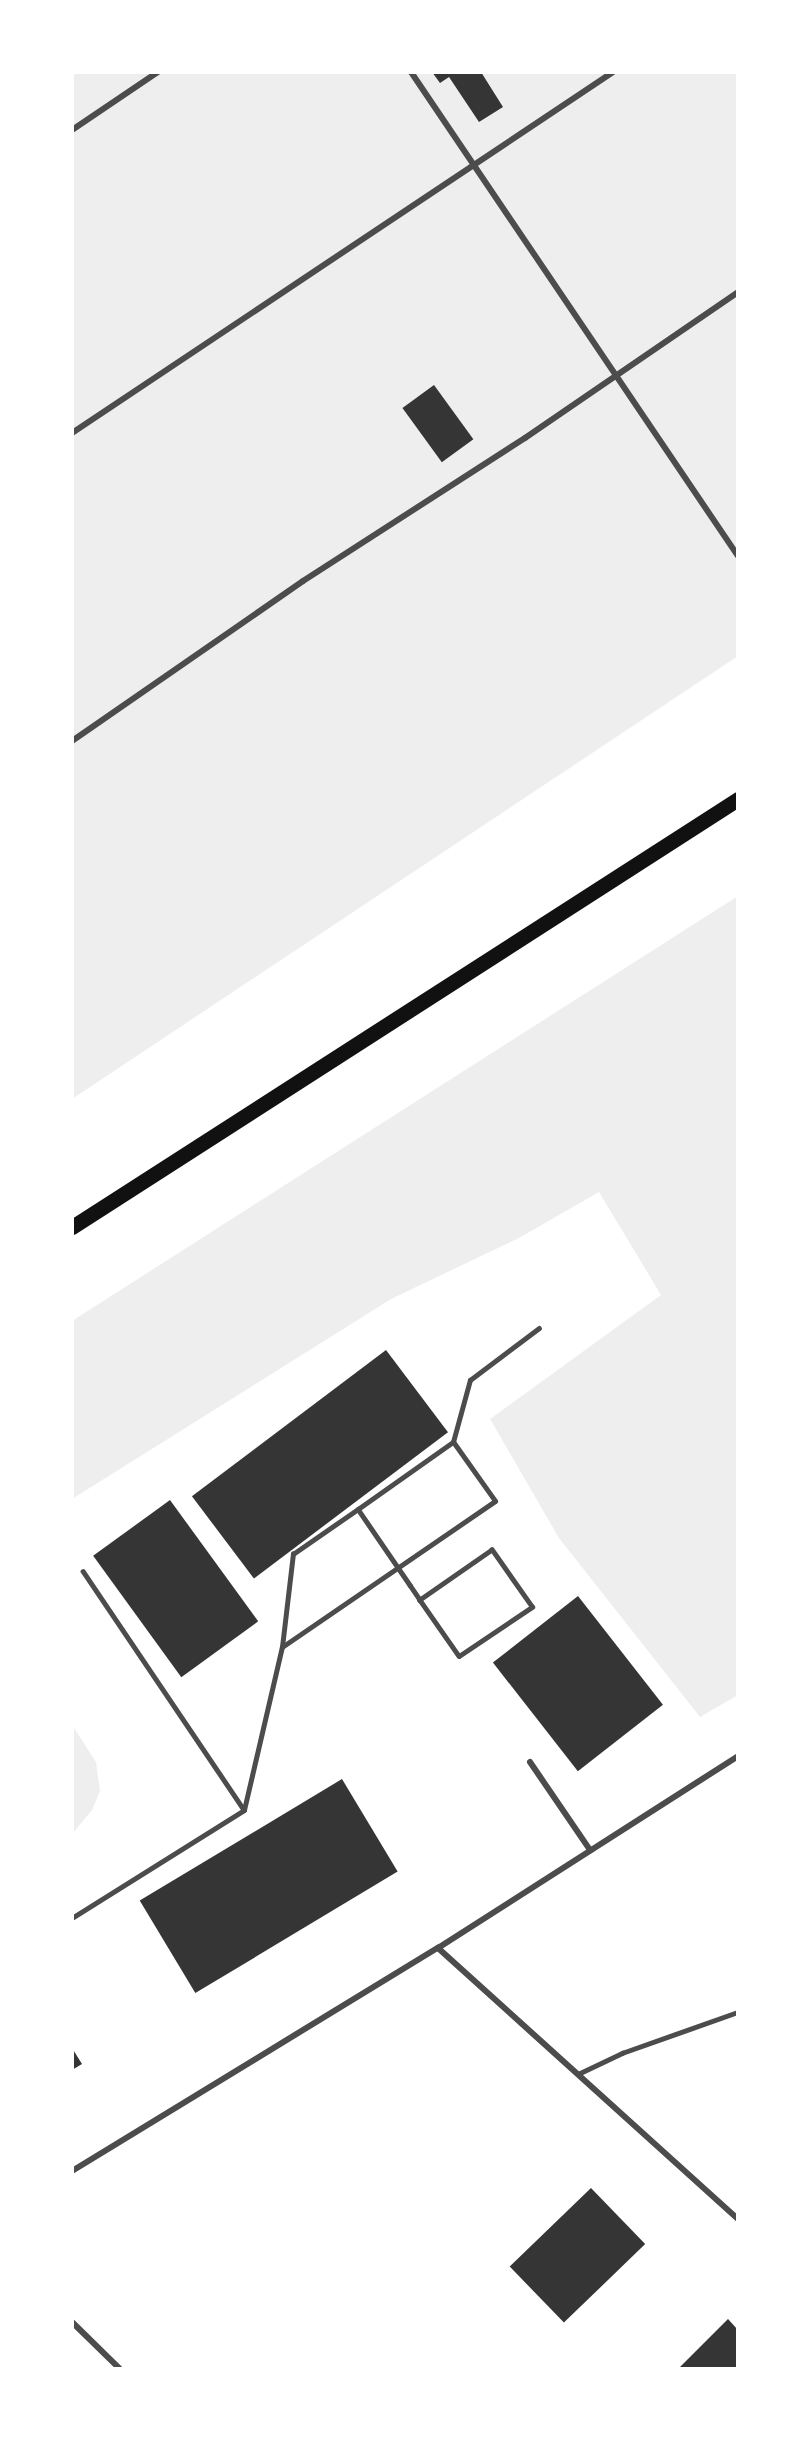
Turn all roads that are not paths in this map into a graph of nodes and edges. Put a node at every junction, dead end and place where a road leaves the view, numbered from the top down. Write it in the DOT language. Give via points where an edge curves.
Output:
graph roads {
  1 [pos="158,72"];
  2 [pos="411,72"];
  3 [pos="613,72"];
  4 [pos="72,130"];
  5 [pos="473,165"];
  6 [pos="738,292"];
  7 [pos="613,375"];
  8 [pos="72,433"];
  9 [pos="738,556"];
  10 [pos="72,741"];
  11 [pos="738,799"];
  12 [pos="72,1227"];
  13 [pos="539,1328"];
  14 [pos="453,1442"];
  15 [pos="357,1509"];
  16 [pos="398,1567"];
  17 [pos="83,1571"];
  18 [pos="420,1600"];
  19 [pos="282,1647"];
  20 [pos="738,1756"];
  21 [pos="530,1762"];
  22 [pos="244,1810"];
  23 [pos="590,1850"];
  24 [pos="72,1918"];
  25 [pos="438,1948"];
  26 [pos="738,2012"];
  27 [pos="578,2074"];
  28 [pos="72,2171"];
  29 [pos="738,2218"];
  30 [pos="72,2322"];
  31 [pos="120,2369"];
  1 -- 4 [label="street"];
  2 -- 5 [label="street"];
  3 -- 5 [label="street"];
  5 -- 7 [label="street"];
  5 -- 8 [label="street"];
  6 -- 7 [label="street"];
  7 -- 9 [label="street"];
  7 -- 10 [label="street"];
  11 -- 12 [label="main road"];
  13 -- 14 [label="lane" via="470,1380"];
  14 -- 15 [label="lane"];
  14 -- 16 [label="lane" via="495,1501"];
  15 -- 16 [label="lane"];
  15 -- 19 [label="lane" via="293,1554"];
  16 -- 18 [label="lane"];
  16 -- 19 [label="lane"];
  17 -- 22 [label="lane"];
  18 -- 18 [label="lane" via="459,1656 532,1607 492,1550"];
  19 -- 22 [label="lane"];
  20 -- 23 [label="street"];
  21 -- 23 [label="street"];
  22 -- 24 [label="lane"];
  23 -- 25 [label="street"];
  25 -- 27 [label="street"];
  25 -- 28 [label="street"];
  26 -- 27 [label="lane" via="622,2052"];
  27 -- 29 [label="street"];
  30 -- 31 [label="street"];
}
